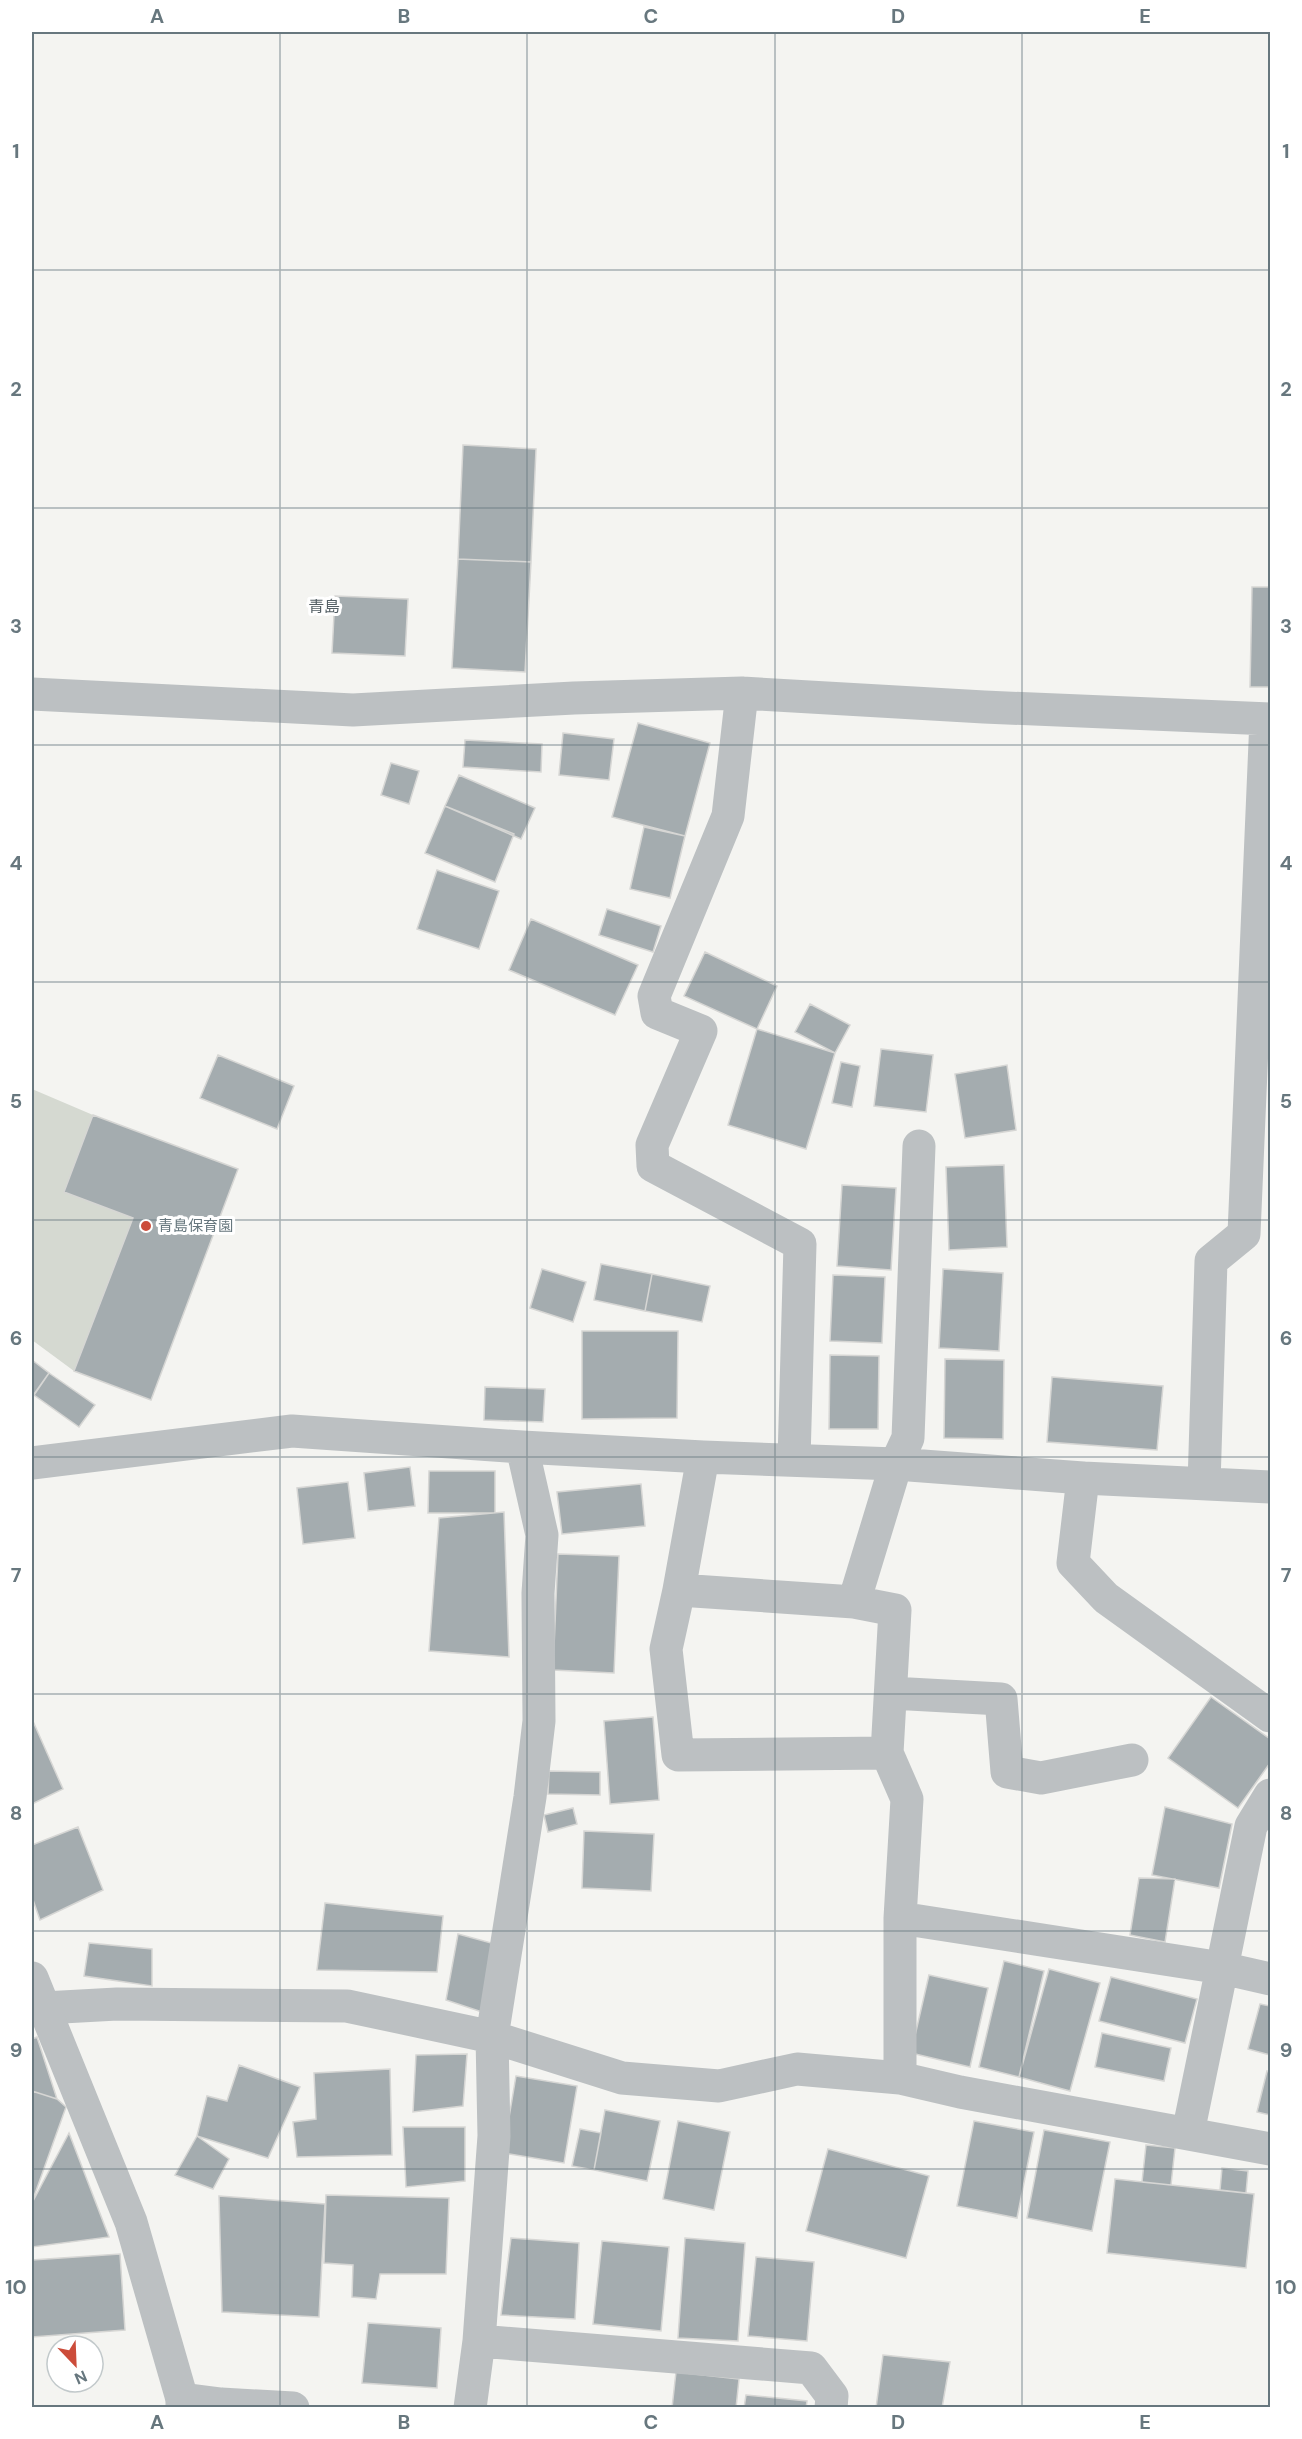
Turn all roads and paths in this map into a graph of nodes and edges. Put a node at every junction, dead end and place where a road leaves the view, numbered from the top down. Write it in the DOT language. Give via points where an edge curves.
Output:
graph roads {
  1 [pos="742,693"];
  2 [pos="32,694"];
  3 [pos="1268,719"];
  4 [pos="919,1146"];
  5 [pos="522,1447"];
  6 [pos="703,1458"];
  7 [pos="794,1460"];
  8 [pos="32,1463"];
  9 [pos="896,1464"];
  10 [pos="1083,1478"];
  11 [pos="1204,1484"];
  12 [pos="1270,1487"];
  13 [pos="679,1590"];
  14 [pos="854,1602"];
  15 [pos="891,1693"];
  16 [pos="1270,1716"];
  17 [pos="887,1753"];
  18 [pos="1132,1760"];
  19 [pos="1270,1796"];
  20 [pos="900,1918"];
  21 [pos="1222,1968"];
  22 [pos="32,1978"];
  23 [pos="1270,1979"];
  24 [pos="44,2008"];
  25 [pos="492,2037"];
  26 [pos="900,2078"];
  27 [pos="1188,2133"];
  28 [pos="1270,2148"];
  29 [pos="479,2341"];
  30 [pos="182,2403"];
  31 [pos="293,2408"];
  32 [pos="470,2408"];
  33 [pos="831,2408"];
  1 -- 2 [label="street" via="353,710"];
  1 -- 3 [label="street"];
  1 -- 7 [label="street" via="728,816 654,996 657,1012 701,1031 652,1145 653,1166 800,1244"];
  3 -- 11 [label="street" via="1244,1234 1211,1261"];
  4 -- 9 [label="street" via="909,1438"];
  5 -- 6 [label="street"];
  5 -- 8 [label="street" via="292,1431"];
  5 -- 25 [label="street" via="542,1535 538,1593 539,1721"];
  6 -- 7 [label="street"];
  6 -- 13 [label="street"];
  7 -- 9 [label="street"];
  9 -- 10 [label="street"];
  9 -- 14 [label="street"];
  10 -- 11 [label="street"];
  10 -- 16 [label="street" via="1073,1563 1106,1598"];
  11 -- 12 [label="street"];
  13 -- 14 [label="street"];
  13 -- 17 [label="street" via="666,1648 678,1755"];
  14 -- 15 [label="street" via="895,1610"];
  15 -- 17 [label="street"];
  15 -- 18 [label="street" via="1001,1699 1007,1772 1041,1778"];
  17 -- 20 [label="street" via="907,1799"];
  19 -- 21 [label="street" via="1251,1826"];
  20 -- 21 [label="street"];
  20 -- 26 [label="street"];
  21 -- 23 [label="street"];
  21 -- 27 [label="street"];
  22 -- 24 [label="street"];
  24 -- 25 [label="street" via="117,2004 347,2006"];
  24 -- 30 [label="street" via="131,2222"];
  25 -- 26 [label="street" via="622,2078 719,2086 797,2069"];
  25 -- 29 [label="street" via="494,2136"];
  26 -- 27 [label="street"];
  27 -- 28 [label="street"];
  29 -- 32 [label="street"];
  29 -- 33 [label="street" via="811,2368 832,2396"];
  30 -- 31 [label="street"];
}
